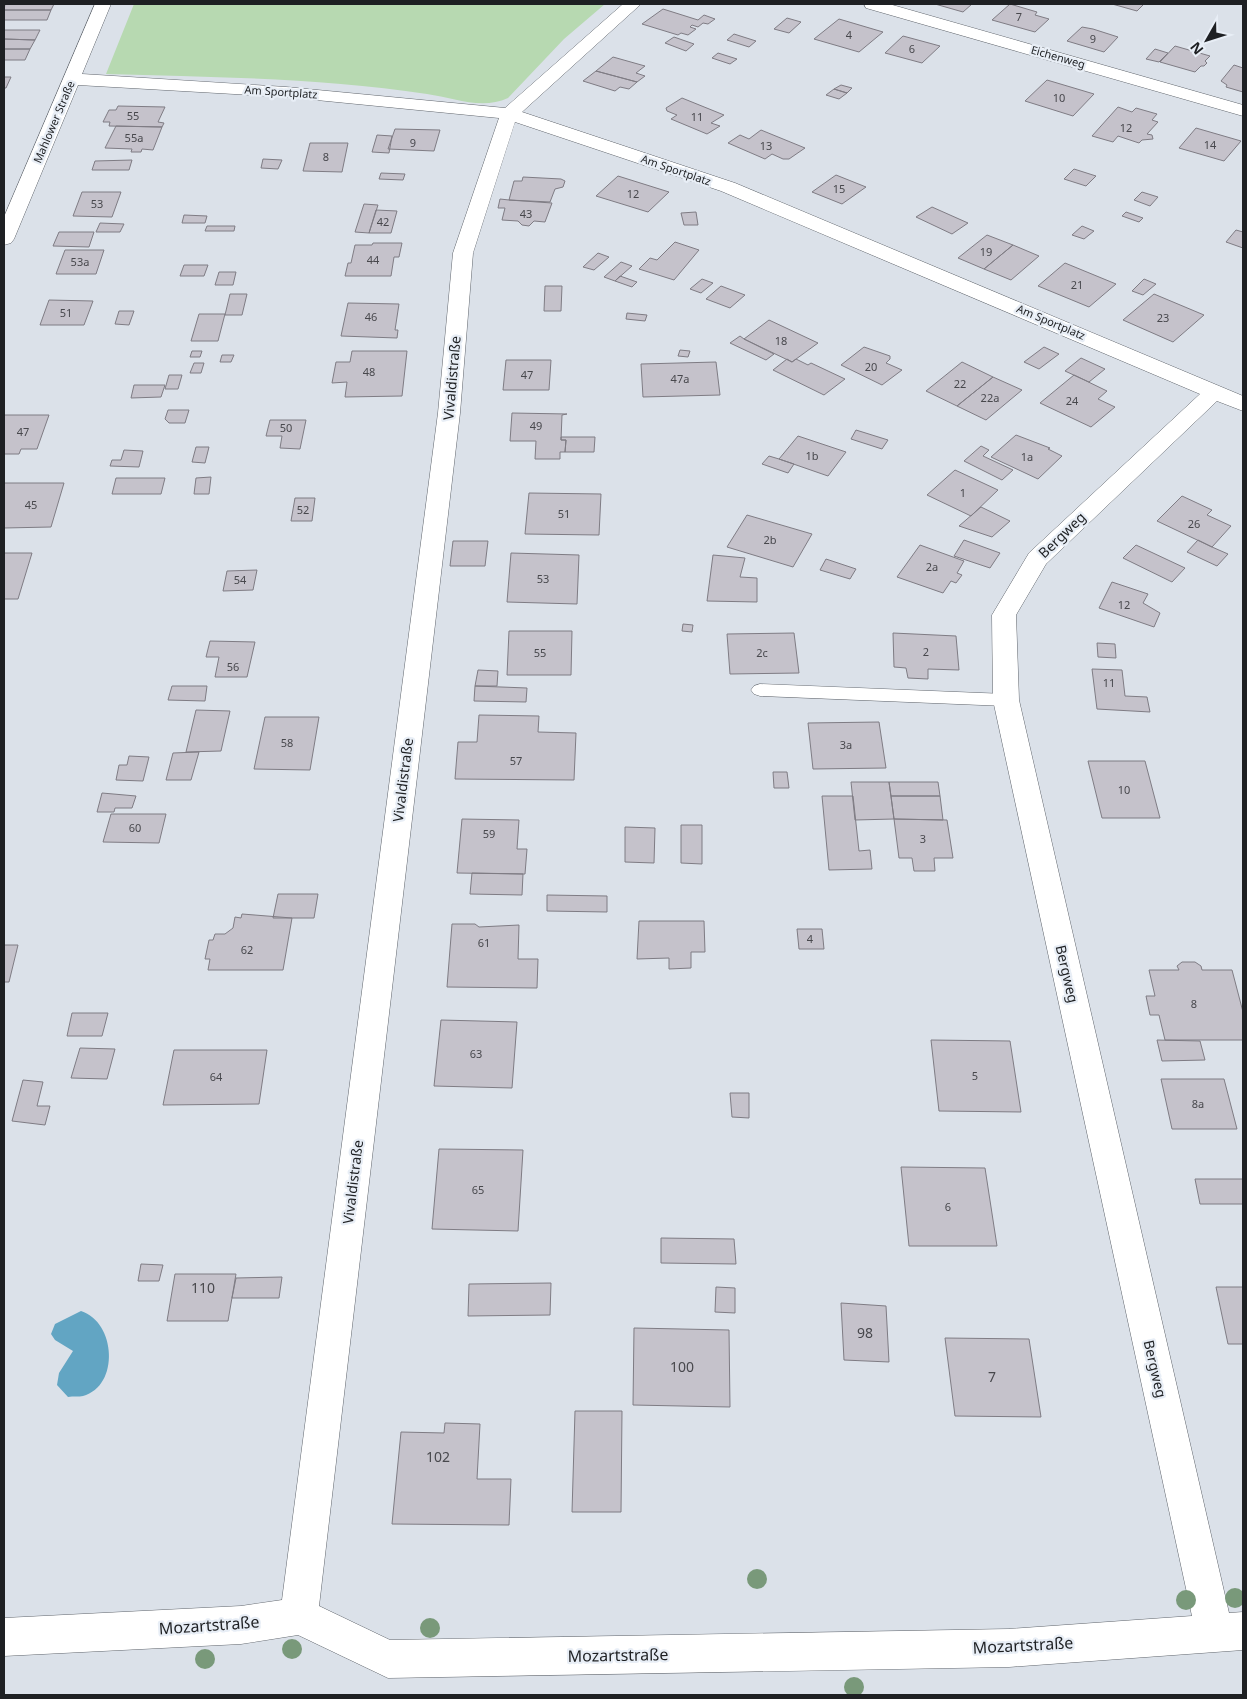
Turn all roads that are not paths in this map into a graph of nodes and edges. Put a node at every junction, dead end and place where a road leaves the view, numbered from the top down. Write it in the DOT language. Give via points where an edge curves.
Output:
graph roads {
  1 [pos="103,4"];
  2 [pos="633,4"];
  3 [pos="872,4"];
  4 [pos="72,79"];
  5 [pos="1243,111"];
  6 [pos="509,114"];
  7 [pos="4,239"];
  8 [pos="1215,391"];
  9 [pos="1243,404"];
  10 [pos="760,690"];
  11 [pos="1006,700"];
  12 [pos="299,1616"];
  13 [pos="1229,1632"];
  14 [pos="4,1637"];
  1 -- 4 [label="street, Mahlower Straße"];
  2 -- 6 [label="street"];
  3 -- 5 [label="street, Eichenweg"];
  4 -- 6 [label="street, Am Sportplatz" via="286,92"];
  4 -- 7 [label="street, Mahlower Straße"];
  6 -- 8 [label="street, Am Sportplatz" via="728,187"];
  6 -- 12 [label="street, Vivaldistraße" via="463,253 448,423"];
  8 -- 9 [label="street, Am Sportplatz"];
  8 -- 11 [label="street, Bergweg" via="1037,559 1004,615"];
  10 -- 11 [label="lane"];
  11 -- 13 [label="street, Bergweg"];
  12 -- 13 [label="street, Mozartstraße" via="388,1659 1009,1648"];
  12 -- 14 [label="street, Mozartstraße" via="241,1624"];
}
